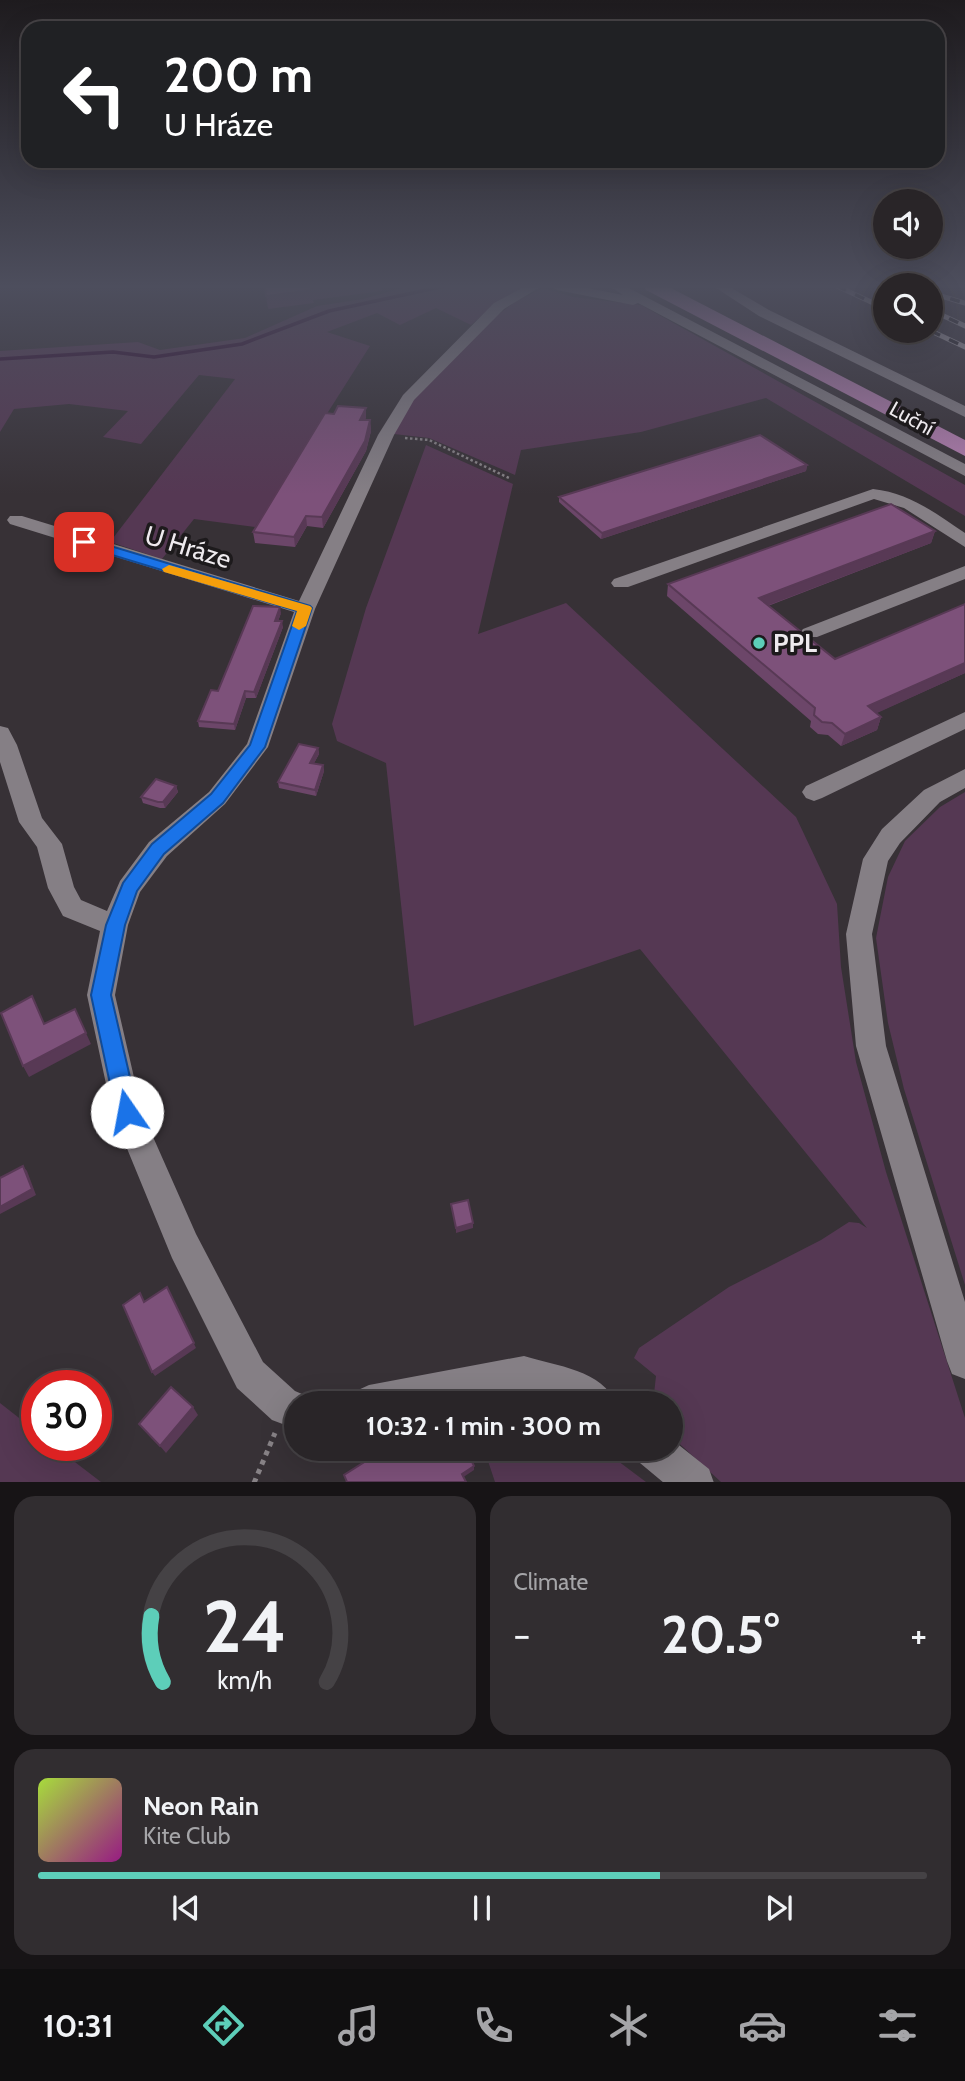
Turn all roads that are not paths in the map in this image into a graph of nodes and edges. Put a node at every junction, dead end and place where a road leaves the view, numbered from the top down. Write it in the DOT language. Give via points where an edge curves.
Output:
graph roads {
  1 [pos="449,355"];
  2 [pos="759,355"];
  3 [pos="774,355"];
  4 [pos="817,355"];
  5 [pos="850,355"];
  6 [pos="965,412"];
  7 [pos="965,430"];
  8 [pos="965,449"];
  9 [pos="965,471"];
  10 [pos="16,520"];
  11 [pos="965,541"];
  12 [pos="965,572"];
  13 [pos="621,583"];
  14 [pos="305,608"];
  15 [pos="810,633"];
  16 [pos="965,720"];
  17 [pos="0,734"];
  18 [pos="965,777"];
  19 [pos="814,792"];
  20 [pos="116,925"];
  21 [pos="965,1360"];
  22 [pos="436,1391"];
  23 [pos="578,1391"];
  24 [pos="284,1404"];
  25 [pos="669,1461"];
  26 [pos="695,1482"];
  1 -- 14 [label="street" via="408,398 386,435"];
  2 -- 9 [label="street, Luční"];
  3 -- 8 [label="highway"];
  4 -- 7 [label="highway"];
  5 -- 6 [label="lane"];
  10 -- 14 [label="street, U Hráze"];
  11 -- 13 [label="street" via="901,500 873,495"];
  12 -- 15 [label="street"];
  14 -- 20 [label="street" via="257,747 217,798 158,849 129,888"];
  16 -- 19 [label="street"];
  17 -- 20 [label="street" via="31,822 49,844 61,888 72,908"];
  18 -- 21 [label="street" via="932,796 891,836 876,859 859,934 871,1046"];
  20 -- 24 [label="street" via="101,995 127,1112 184,1246 250,1375"];
  22 -- 23 [label="street" via="524,1374"];
  25 -- 26 [label="street"];
}
